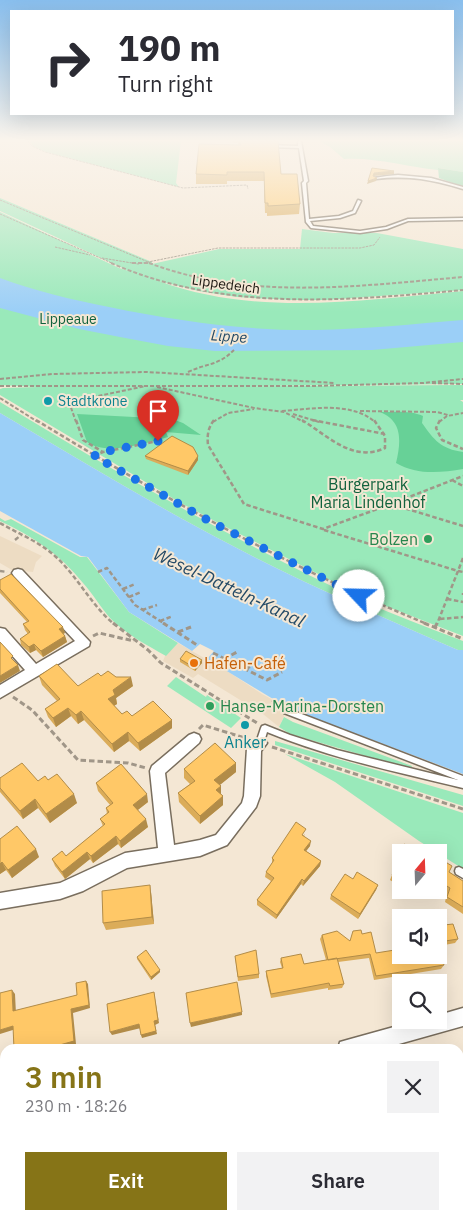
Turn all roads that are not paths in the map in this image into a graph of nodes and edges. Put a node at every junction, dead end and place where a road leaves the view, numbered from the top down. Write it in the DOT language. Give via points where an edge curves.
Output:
graph roads {
  1 [pos="306,198"];
  2 [pos="359,201"];
  3 [pos="463,219"];
  4 [pos="308,220"];
  5 [pos="18,573"];
  6 [pos="0,633"];
  7 [pos="34,671"];
  8 [pos="2,691"];
  9 [pos="286,711"];
  10 [pos="194,739"];
  11 [pos="260,743"];
  12 [pos="463,780"];
  13 [pos="463,785"];
  14 [pos="167,854"];
  15 [pos="0,901"];
  16 [pos="463,1017"];
  17 [pos="365,1044"];
  1 -- 4 [label="lane"];
  2 -- 4 [label="lane" via="354,212 348,215"];
  3 -- 4 [label="lane" via="408,220 387,228 360,232 325,229 312,226"];
  5 -- 7 [label="street" via="84,642"];
  6 -- 7 [label="street"];
  7 -- 8 [label="street"];
  9 -- 12 [label="lane"];
  10 -- 14 [label="street" via="157,771"];
  11 -- 13 [label="lane" via="265,728 292,739"];
  11 -- 14 [label="street" via="254,748 252,796 241,818 221,840"];
  14 -- 15 [label="street" via="125,861 60,890"];
  16 -- 17 [label="street"];
}
